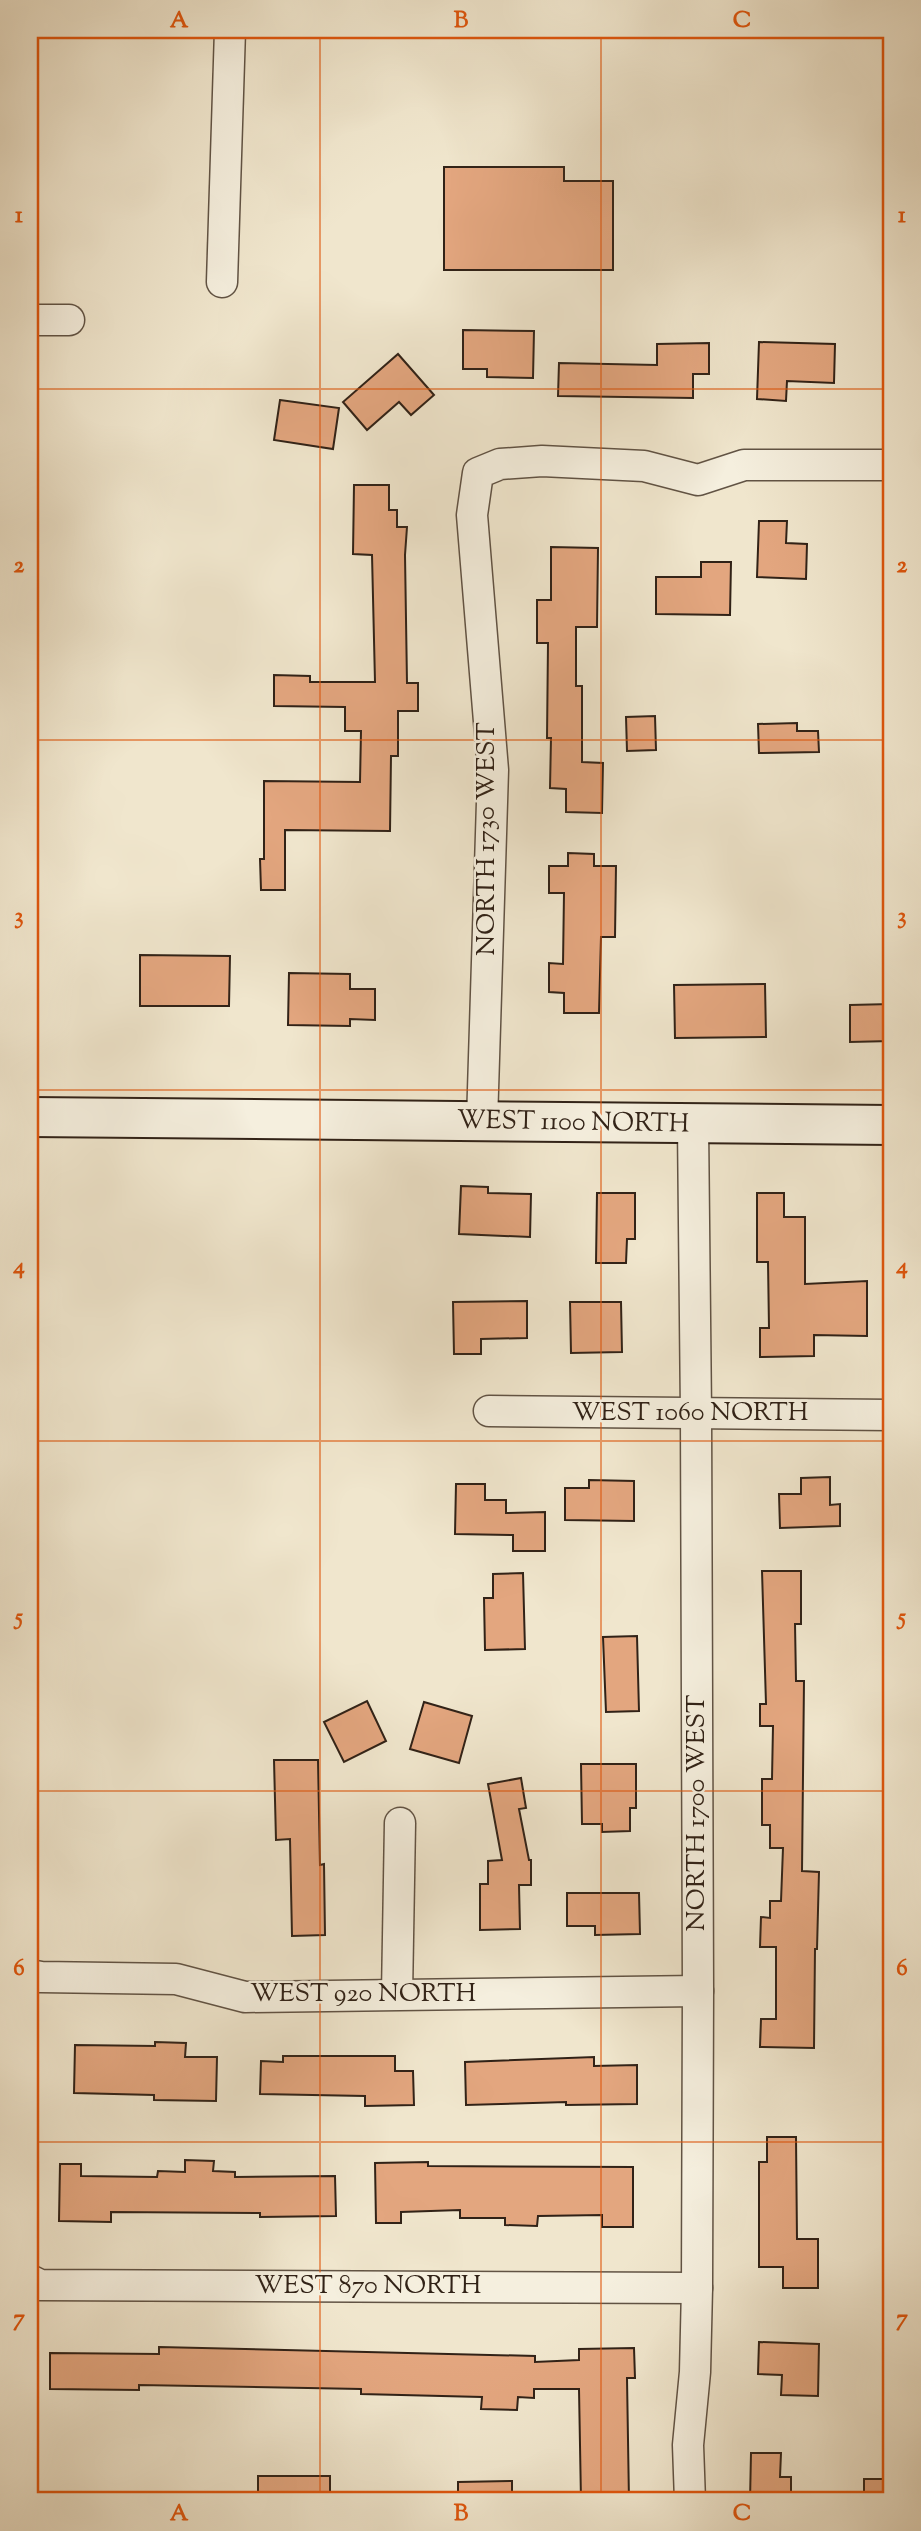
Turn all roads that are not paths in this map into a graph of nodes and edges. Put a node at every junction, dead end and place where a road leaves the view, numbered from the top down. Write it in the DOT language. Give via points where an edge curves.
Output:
graph roads {
  1 [pos="230,30"];
  2 [pos="222,282"];
  3 [pos="30,320"];
  4 [pos="69,320"];
  5 [pos="891,465"];
  6 [pos="30,1117"];
  7 [pos="482,1122"];
  8 [pos="693,1125"];
  9 [pos="891,1125"];
  10 [pos="489,1411"];
  11 [pos="696,1414"];
  12 [pos="891,1415"];
  13 [pos="400,1824"];
  14 [pos="30,1975"];
  15 [pos="698,1991"];
  16 [pos="397,1994"];
  17 [pos="35,2283"];
  18 [pos="697,2288"];
  19 [pos="690,2501"];
  1 -- 2 [label="street"];
  3 -- 4 [label="street"];
  5 -- 7 [label="street, NORTH 1730 WEST" via="744,465 698,480 644,466 542,461 500,464 478,473 472,515 493,770"];
  6 -- 7 [label="main road, WEST 1100 NORTH"];
  7 -- 8 [label="main road, WEST 1100 NORTH"];
  8 -- 9 [label="main road, WEST 1100 NORTH"];
  8 -- 11 [label="street, NORTH 1700 WEST"];
  10 -- 11 [label="street, WEST 1060 NORTH"];
  11 -- 12 [label="street, WEST 1060 NORTH"];
  11 -- 15 [label="street, NORTH 1700 WEST"];
  13 -- 16 [label="street"];
  14 -- 16 [label="street, WEST 920 NORTH" via="176,1979 246,1997"];
  15 -- 16 [label="street, WEST 920 NORTH"];
  15 -- 18 [label="street, NORTH 1700 WEST"];
  17 -- 18 [label="street, WEST 870 NORTH"];
  18 -- 19 [label="street, NORTH 1700 WEST" via="688,2445"];
}
